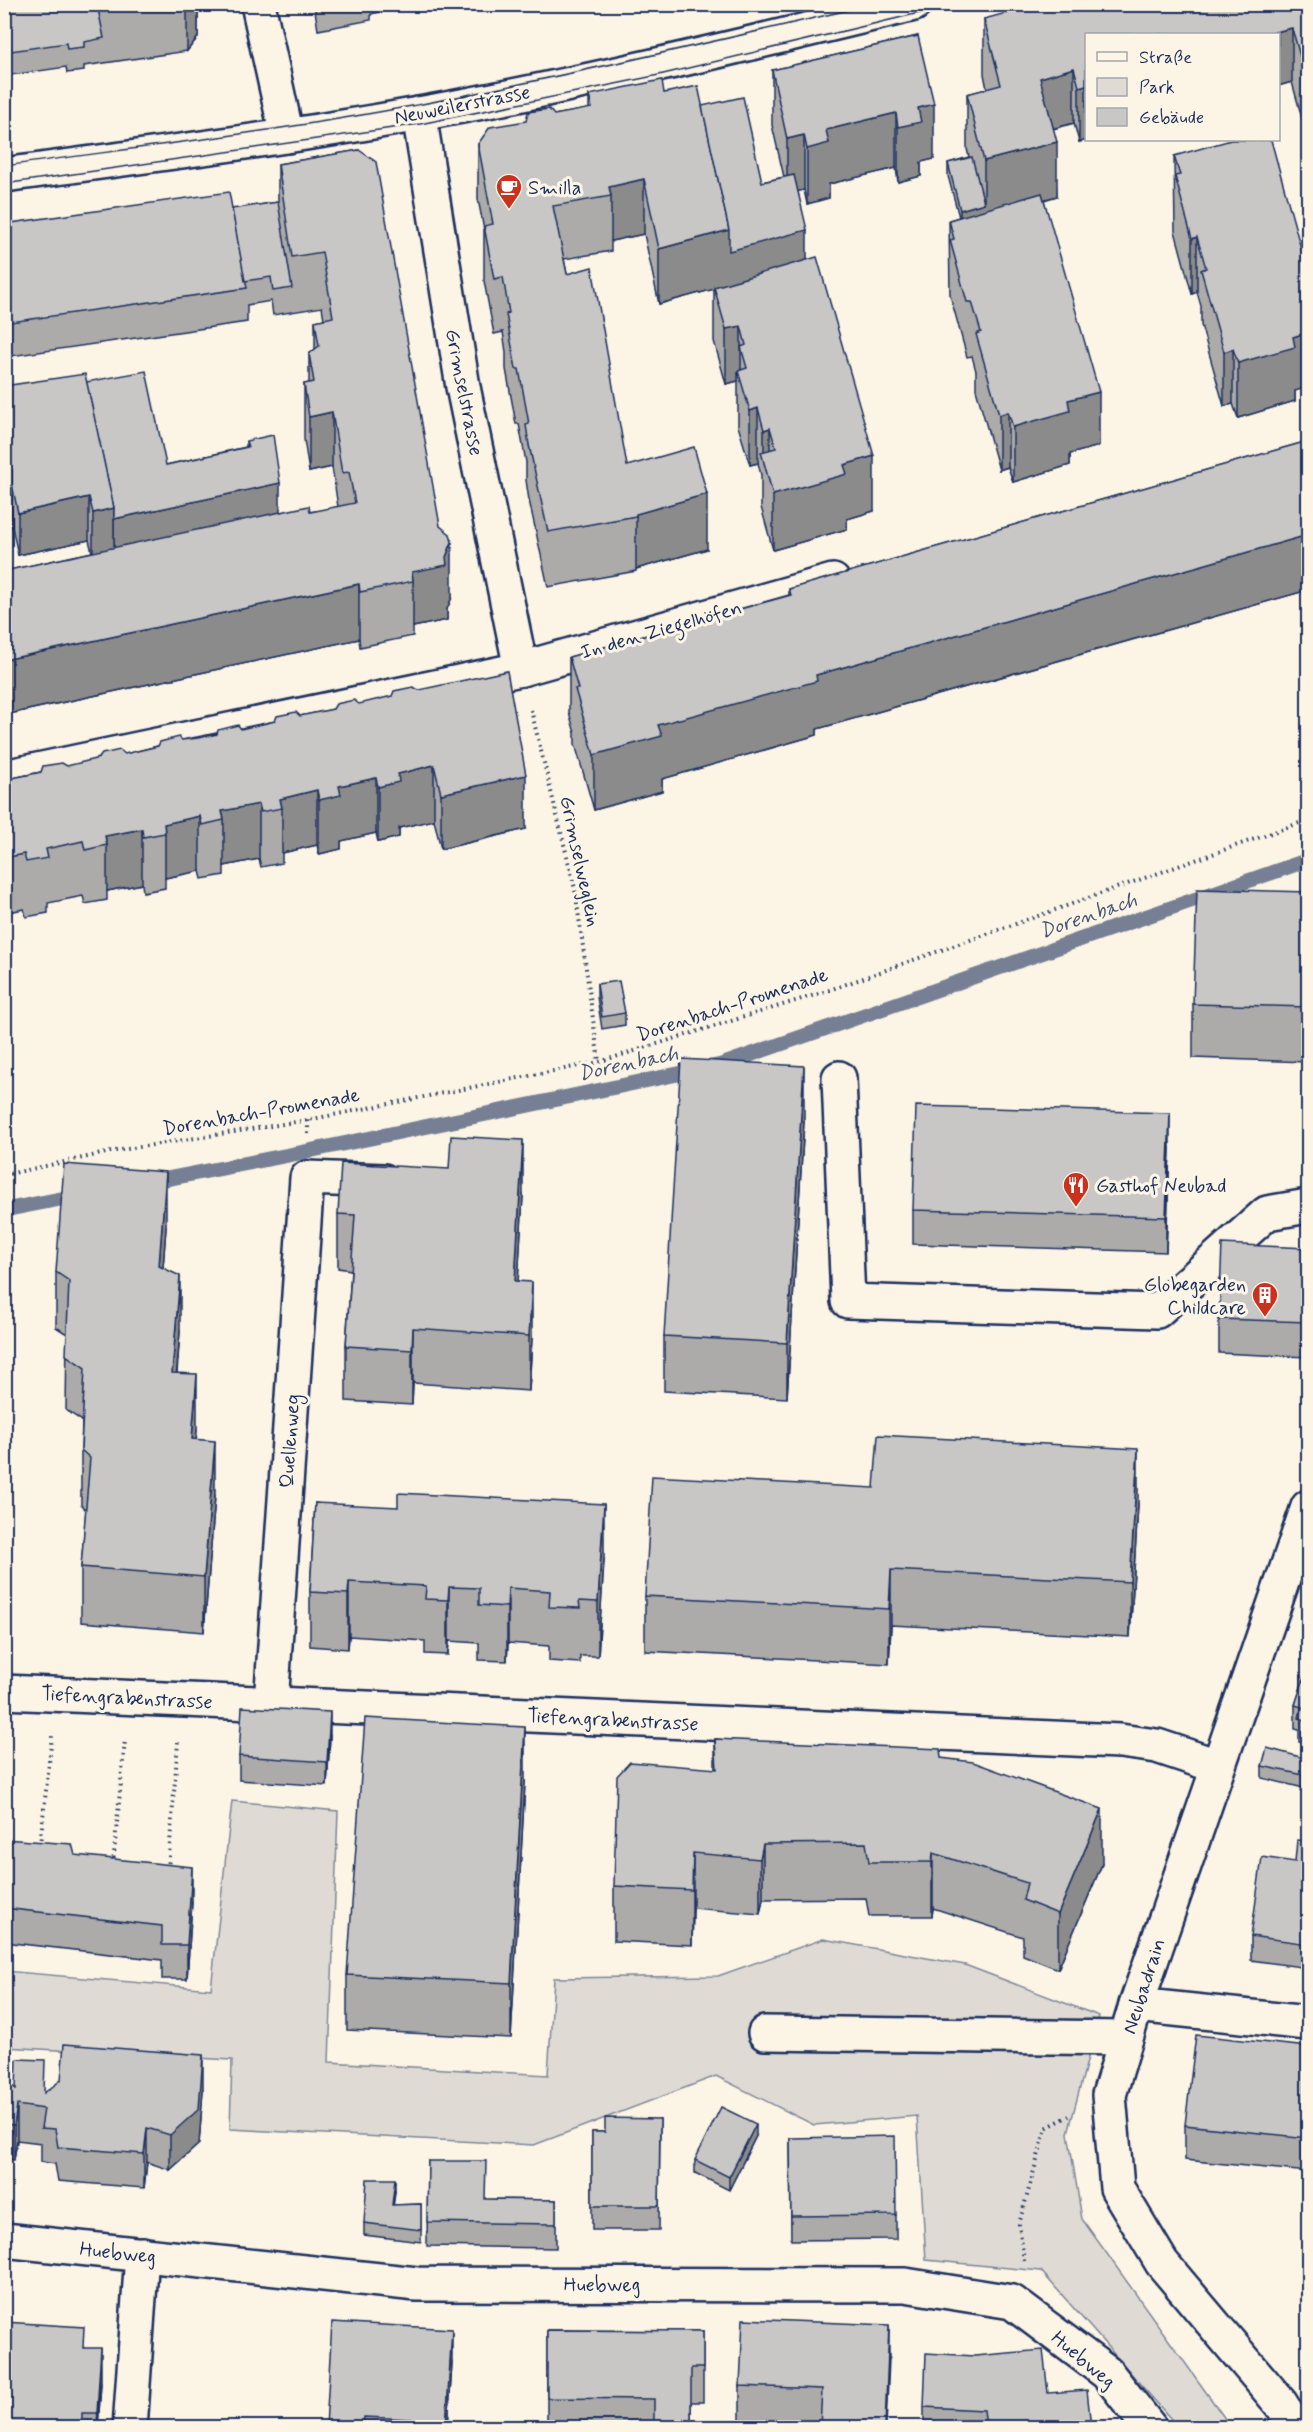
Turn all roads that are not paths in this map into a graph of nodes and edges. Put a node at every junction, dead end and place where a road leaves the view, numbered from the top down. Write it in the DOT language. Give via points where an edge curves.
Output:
graph roads {
  1 [pos="258,4"];
  2 [pos="914,4"];
  3 [pos="419,114"];
  4 [pos="287,136"];
  5 [pos="4,175"];
  6 [pos="864,572"];
  7 [pos="521,669"];
  8 [pos="4,777"];
  9 [pos="839,1078"];
  10 [pos="411,1183"];
  11 [pos="1308,1206"];
  12 [pos="1308,1507"];
  13 [pos="4,1692"];
  14 [pos="271,1704"];
  15 [pos="1217,1766"];
  16 [pos="1136,2006"];
  17 [pos="1308,2023"];
  18 [pos="765,2033"];
  19 [pos="1126,2038"];
  20 [pos="4,2240"];
  21 [pos="142,2254"];
  22 [pos="130,2427"];
  23 [pos="1150,2427"];
  24 [pos="1296,2427"];
  1 -- 4 [label="street"];
  2 -- 3 [label="street, Neuweilerstrasse" via="696,57"];
  3 -- 4 [label="street, Neuweilerstrasse"];
  3 -- 7 [label="street, Grimselstrasse" via="463,387"];
  4 -- 5 [label="street, Neuweilerstrasse"];
  6 -- 7 [label="street, In den Ziegelhöfen"];
  7 -- 8 [label="street, In den Ziegelhöfen"];
  9 -- 11 [label="street" via="848,1301 1157,1311 1267,1213"];
  10 -- 14 [label="street, Quellenweg" via="307,1192 296,1513"];
  12 -- 15 [label="street, Neubadrain"];
  13 -- 14 [label="street, Tiefengrabenstrasse"];
  14 -- 15 [label="street, Tiefengrabenstrasse" via="1119,1742 1157,1746"];
  15 -- 16 [label="street, Neubadrain"];
  16 -- 17 [label="street"];
  16 -- 19 [label="street, Neubadrain"];
  18 -- 19 [label="street"];
  19 -- 24 [label="street, Neubadrain" via="1109,2095 1117,2188 1162,2263"];
  20 -- 21 [label="street, Huebweg"];
  21 -- 22 [label="street"];
  21 -- 23 [label="street, Huebweg" via="417,2284 905,2285 1012,2302 1107,2373"];
}
